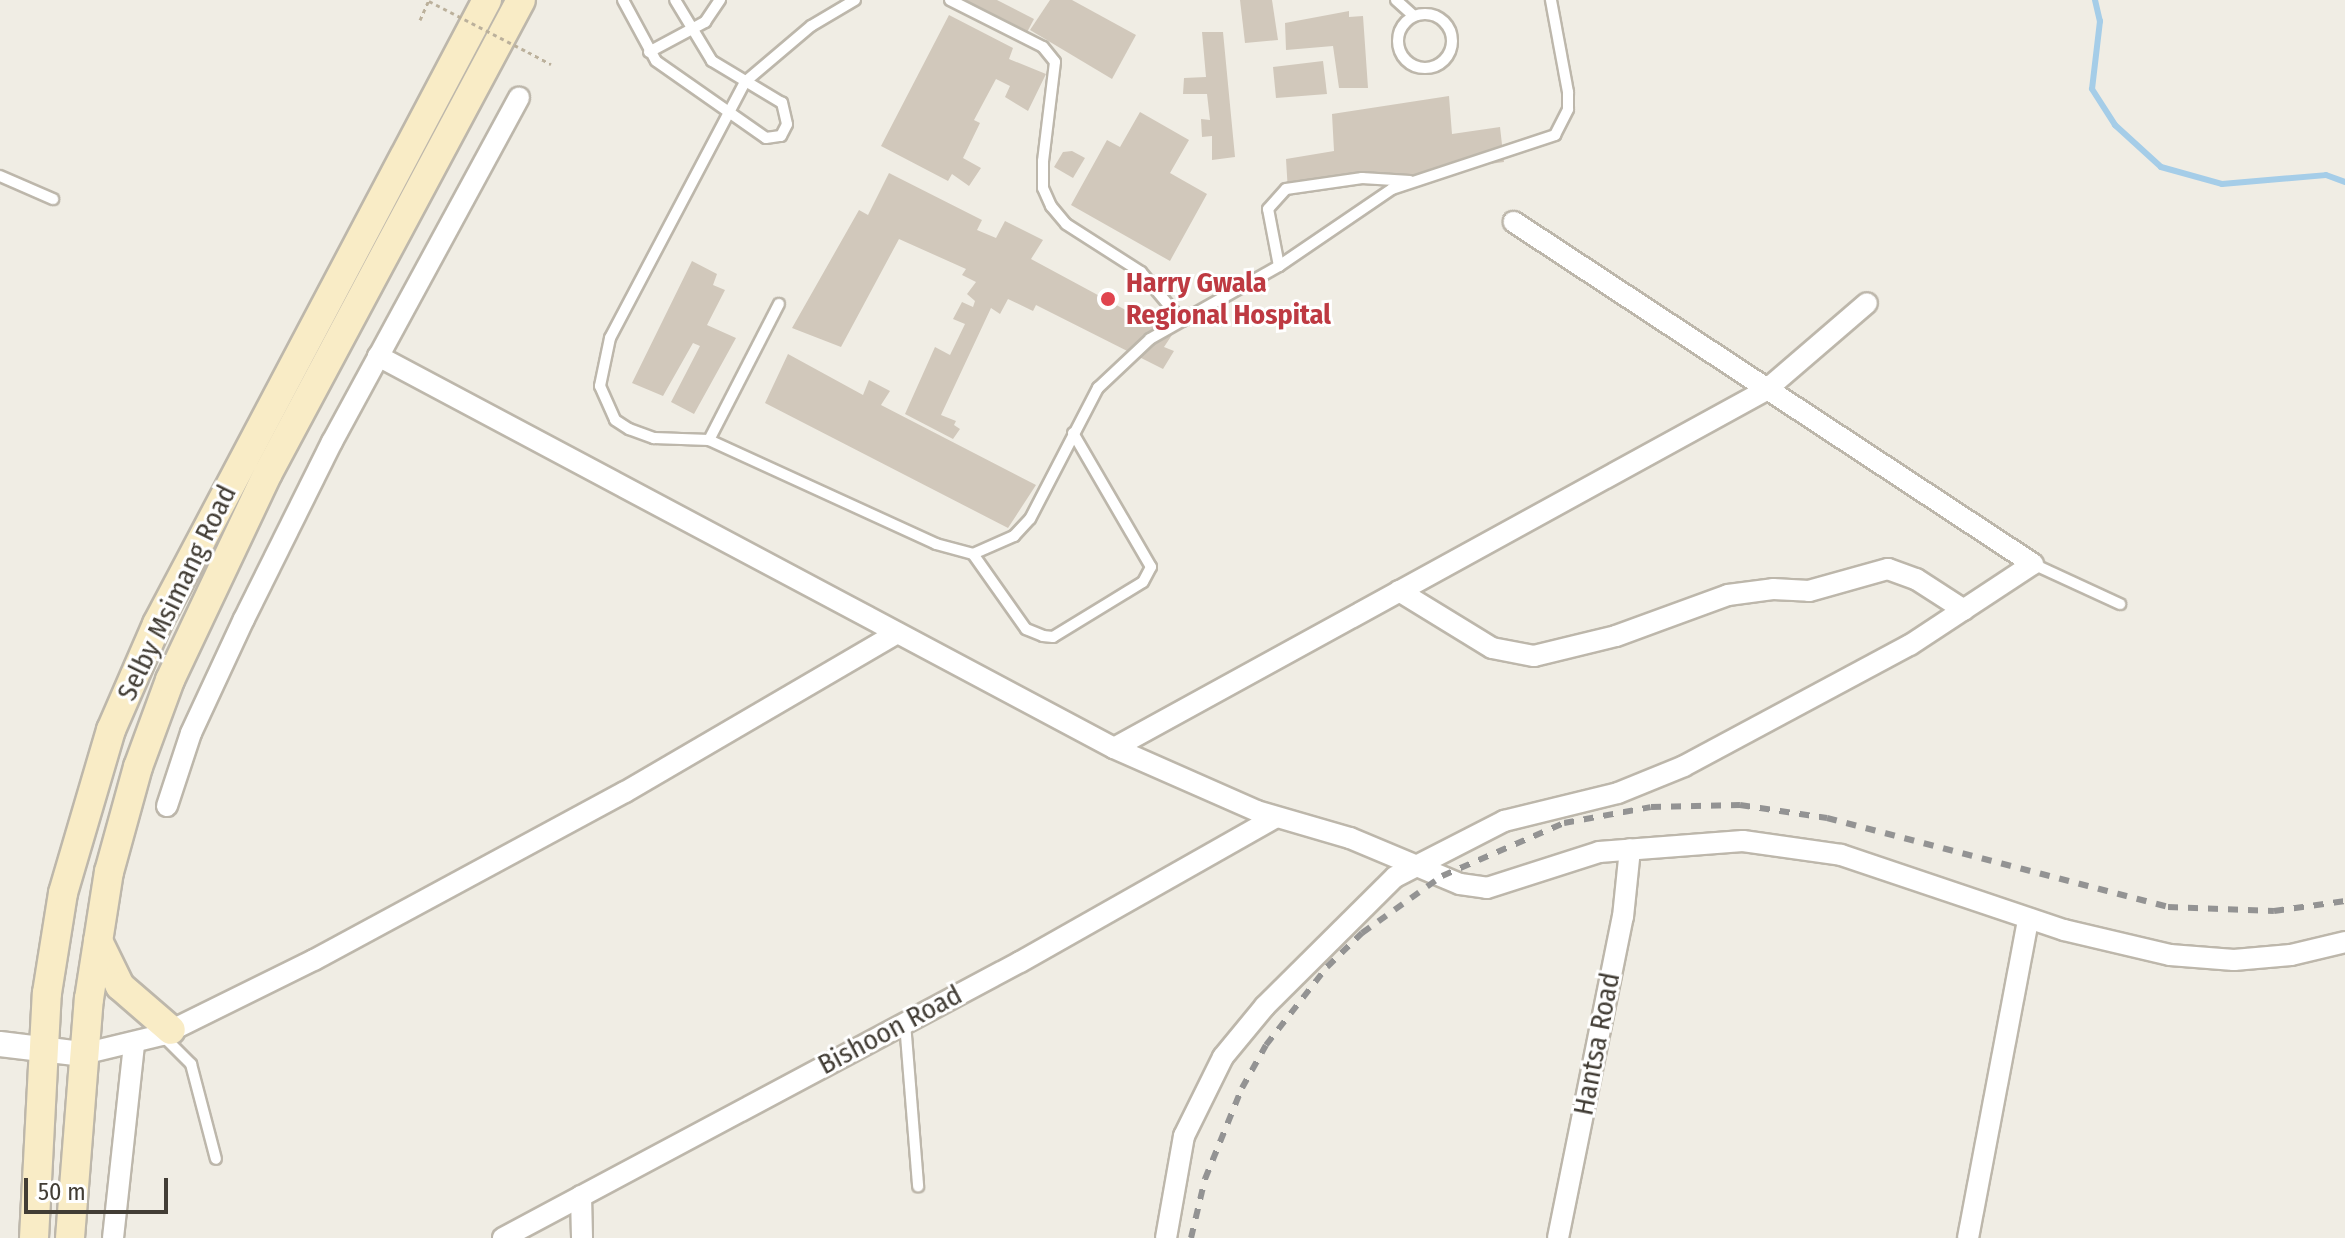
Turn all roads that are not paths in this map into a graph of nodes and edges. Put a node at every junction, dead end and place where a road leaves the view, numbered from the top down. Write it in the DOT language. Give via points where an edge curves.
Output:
graph roads {
  1 [pos="487,0"];
  2 [pos="521,0"];
  3 [pos="623,0"];
  4 [pos="675,0"];
  5 [pos="720,0"];
  6 [pos="855,0"];
  7 [pos="950,0"];
  8 [pos="1396,0"];
  9 [pos="1551,0"];
  10 [pos="1414,16"];
  11 [pos="690,30"];
  12 [pos="649,52"];
  13 [pos="745,82"];
  14 [pos="519,98"];
  15 [pos="730,112"];
  16 [pos="0,176"];
  17 [pos="1415,181"];
  18 [pos="53,199"];
  19 [pos="1514,222"];
  20 [pos="1279,266"];
  21 [pos="1867,303"];
  22 [pos="779,304"];
  23 [pos="1182,321"];
  24 [pos="378,356"];
  25 [pos="1766,390"];
  26 [pos="1073,433"];
  27 [pos="709,440"];
  28 [pos="973,554"];
  29 [pos="2033,564"];
  30 [pos="1399,591"];
  31 [pos="2120,604"];
  32 [pos="1964,610"];
  33 [pos="897,633"];
  34 [pos="1114,748"];
  35 [pos="167,806"];
  36 [pos="1275,818"];
  37 [pos="1630,849"];
  38 [pos="1416,864"];
  39 [pos="2028,919"];
  40 [pos="97,941"];
  41 [pos="2345,942"];
  42 [pos="905,1023"];
  43 [pos="167,1032"];
  44 [pos="0,1044"];
  45 [pos="134,1044"];
  46 [pos="44,1052"];
  47 [pos="83,1054"];
  48 [pos="216,1159"];
  49 [pos="918,1186"];
  50 [pos="581,1196"];
  51 [pos="34,1238"];
  52 [pos="70,1238"];
  53 [pos="113,1238"];
  54 [pos="503,1238"];
  55 [pos="582,1238"];
  56 [pos="1166,1238"];
  57 [pos="1558,1238"];
  58 [pos="1968,1238"];
  1 -- 46 [label="main road, Selby Msimang Road" via="157,624 111,730 63,893"];
  2 -- 40 [label="main road, Selby Msimang Road" via="374,269 209,590 138,767 109,872"];
  3 -- 12 [label="lane"];
  4 -- 11 [label="lane"];
  5 -- 11 [label="lane" via="711,17"];
  6 -- 13 [label="lane" via="811,26"];
  7 -- 23 [label="lane" via="1043,47 1055,62 1043,161 1043,188 1051,206 1066,224 1141,272"];
  8 -- 10 [label="lane"];
  9 -- 17 [label="lane" via="1568,92 1568,109 1555,135"];
  10 -- 10 [label="lane" via="1428,13 1450,29 1448,56 1437,65 1410,63 1401,52 1403,25"];
  11 -- 12 [label="lane"];
  11 -- 13 [label="lane" via="712,61"];
  12 -- 15 [label="lane" via="687,87"];
  13 -- 15 [label="lane"];
  13 -- 15 [label="lane" via="782,103 785,130 776,139 766,138"];
  14 -- 24 [label="street"];
  15 -- 27 [label="lane" via="601,364 600,386 615,420 654,438"];
  16 -- 18 [label="lane"];
  17 -- 20 [label="lane" via="1353,212"];
  17 -- 20 [label="lane" via="1362,178 1286,189 1268,209"];
  19 -- 25 [label="street"];
  20 -- 23 [label="lane"];
  21 -- 25 [label="street"];
  22 -- 27 [label="lane"];
  23 -- 26 [label="lane" via="1119,364 1098,388"];
  24 -- 33 [label="street"];
  24 -- 35 [label="street" via="208,693"];
  25 -- 29 [label="street"];
  25 -- 30 [label="street"];
  26 -- 28 [label="lane" via="1030,519 1014,536"];
  26 -- 28 [label="lane" via="1151,567 1143,582 1053,637 1043,636 1026,629"];
  27 -- 28 [label="lane" via="936,544"];
  29 -- 31 [label="lane"];
  29 -- 32 [label="street"];
  30 -- 32 [label="street" via="1492,648 1534,656 1616,636 1728,595 1809,591 1888,569 1916,579"];
  30 -- 34 [label="street"];
  32 -- 38 [label="street" via="1795,709 1655,781 1504,821"];
  33 -- 34 [label="street"];
  33 -- 43 [label="street" via="625,792 314,960"];
  34 -- 36 [label="street"];
  36 -- 38 [label="street"];
  36 -- 42 [label="street, Bishoon Road"];
  37 -- 38 [label="street" via="1575,858 1487,888 1460,884"];
  37 -- 39 [label="street" via="1706,841 1785,845 1885,868"];
  37 -- 57 [label="street, Hantsa Road" via="1623,917"];
  38 -- 56 [label="street" via="1363,904 1223,1057 1184,1136"];
  39 -- 41 [label="street" via="2139,949 2206,959 2291,955"];
  39 -- 58 [label="street"];
  40 -- 43 [label="main road" via="120,986"];
  40 -- 47 [label="main road, Selby Msimang Road"];
  42 -- 49 [label="lane"];
  42 -- 50 [label="street, Bishoon Road"];
  43 -- 45 [label="street"];
  43 -- 48 [label="lane" via="191,1064"];
  44 -- 46 [label="street"];
  45 -- 47 [label="street"];
  45 -- 53 [label="street"];
  46 -- 47 [label="street"];
  46 -- 51 [label="main road, Selby Msimang Road"];
  47 -- 52 [label="main road, Selby Msimang Road"];
  50 -- 54 [label="street, Bishoon Road"];
  50 -- 55 [label="street"];
}
